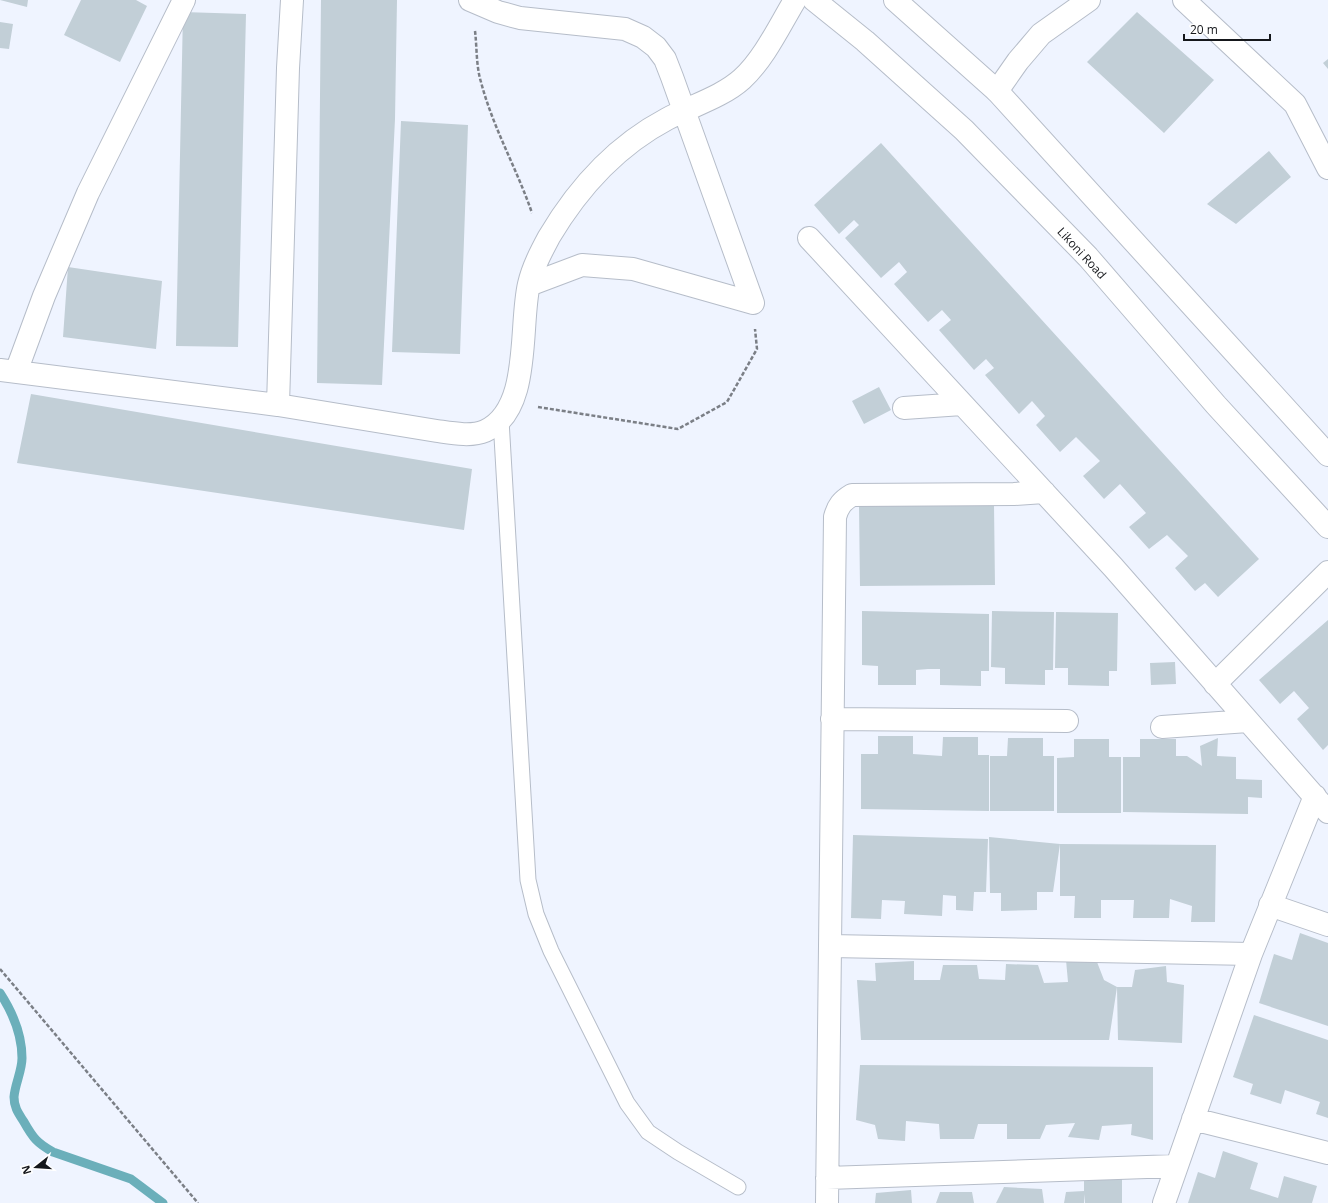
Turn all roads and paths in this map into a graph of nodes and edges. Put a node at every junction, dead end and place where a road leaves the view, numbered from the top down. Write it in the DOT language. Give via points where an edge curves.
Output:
graph roads {
  1 [pos="184,0"];
  2 [pos="292,0"];
  3 [pos="795,0"];
  4 [pos="814,0"];
  5 [pos="895,0"];
  6 [pos="1089,0"];
  7 [pos="1184,0"];
  8 [pos="471,1"];
  9 [pos="997,91"];
  10 [pos="684,111"];
  11 [pos="1328,168"];
  12 [pos="809,238"];
  13 [pos="539,254"];
  14 [pos="529,285"];
  15 [pos="753,303"];
  16 [pos="8,371"];
  17 [pos="962,404"];
  18 [pos="278,405"];
  19 [pos="904,408"];
  20 [pos="506,411"];
  21 [pos="1328,455"];
  22 [pos="1044,492"];
  23 [pos="1328,527"];
  24 [pos="1328,572"];
  25 [pos="1215,684"];
  26 [pos="832,719"];
  27 [pos="1067,721"];
  28 [pos="1248,721"];
  29 [pos="1162,727"];
  30 [pos="1321,804"];
  31 [pos="1270,905"];
  32 [pos="1328,925"];
  33 [pos="830,946"];
  34 [pos="1251,954"];
  35 [pos="0,969"];
  36 [pos="1193,1119"];
  37 [pos="1328,1153"];
  38 [pos="1176,1166"];
  39 [pos="827,1178"];
  40 [pos="738,1187"];
  41 [pos="198,1203"];
  42 [pos="827,1203"];
  43 [pos="1164,1203"];
  1 -- 16 [label="street" via="88,194"];
  2 -- 18 [label="street"];
  3 -- 10 [label="street" via="760,58 742,79"];
  4 -- 23 [label="street, Likoni Road" via="865,41 964,130 1088,257 1216,405"];
  5 -- 9 [label="street"];
  6 -- 9 [label="street" via="1041,34"];
  7 -- 11 [label="street" via="1295,104"];
  8 -- 10 [label="street" via="520,18 625,29 643,37 656,47 665,59"];
  8 -- 13 [label="path" via="480,81 502,142 522,184 533,218"];
  9 -- 21 [label="street"];
  10 -- 13 [label="street" via="641,135 588,181 570,204"];
  10 -- 15 [label="street"];
  12 -- 17 [label="street"];
  13 -- 14 [label="street"];
  14 -- 15 [label="street" via="582,265 626,269"];
  14 -- 20 [label="street" via="522,365"];
  15 -- 20 [label="path" via="757,350 727,402 678,428"];
  16 -- 18 [label="street"];
  17 -- 19 [label="street"];
  17 -- 22 [label="street"];
  18 -- 20 [label="street" via="462,434 485,431"];
  20 -- 40 [label="lane" via="528,880 536,914 551,951 627,1103 648,1132"];
  22 -- 25 [label="street"];
  22 -- 26 [label="street" via="852,495 841,502 835,517"];
  24 -- 25 [label="street"];
  25 -- 28 [label="street"];
  26 -- 27 [label="street"];
  26 -- 33 [label="street"];
  28 -- 29 [label="street"];
  28 -- 30 [label="street"];
  30 -- 31 [label="street"];
  31 -- 32 [label="street"];
  31 -- 34 [label="street"];
  33 -- 34 [label="street"];
  33 -- 39 [label="street"];
  34 -- 36 [label="street"];
  35 -- 41 [label="path"];
  36 -- 37 [label="street"];
  36 -- 38 [label="street"];
  38 -- 39 [label="street"];
  38 -- 43 [label="street"];
  39 -- 42 [label="street"];
}
